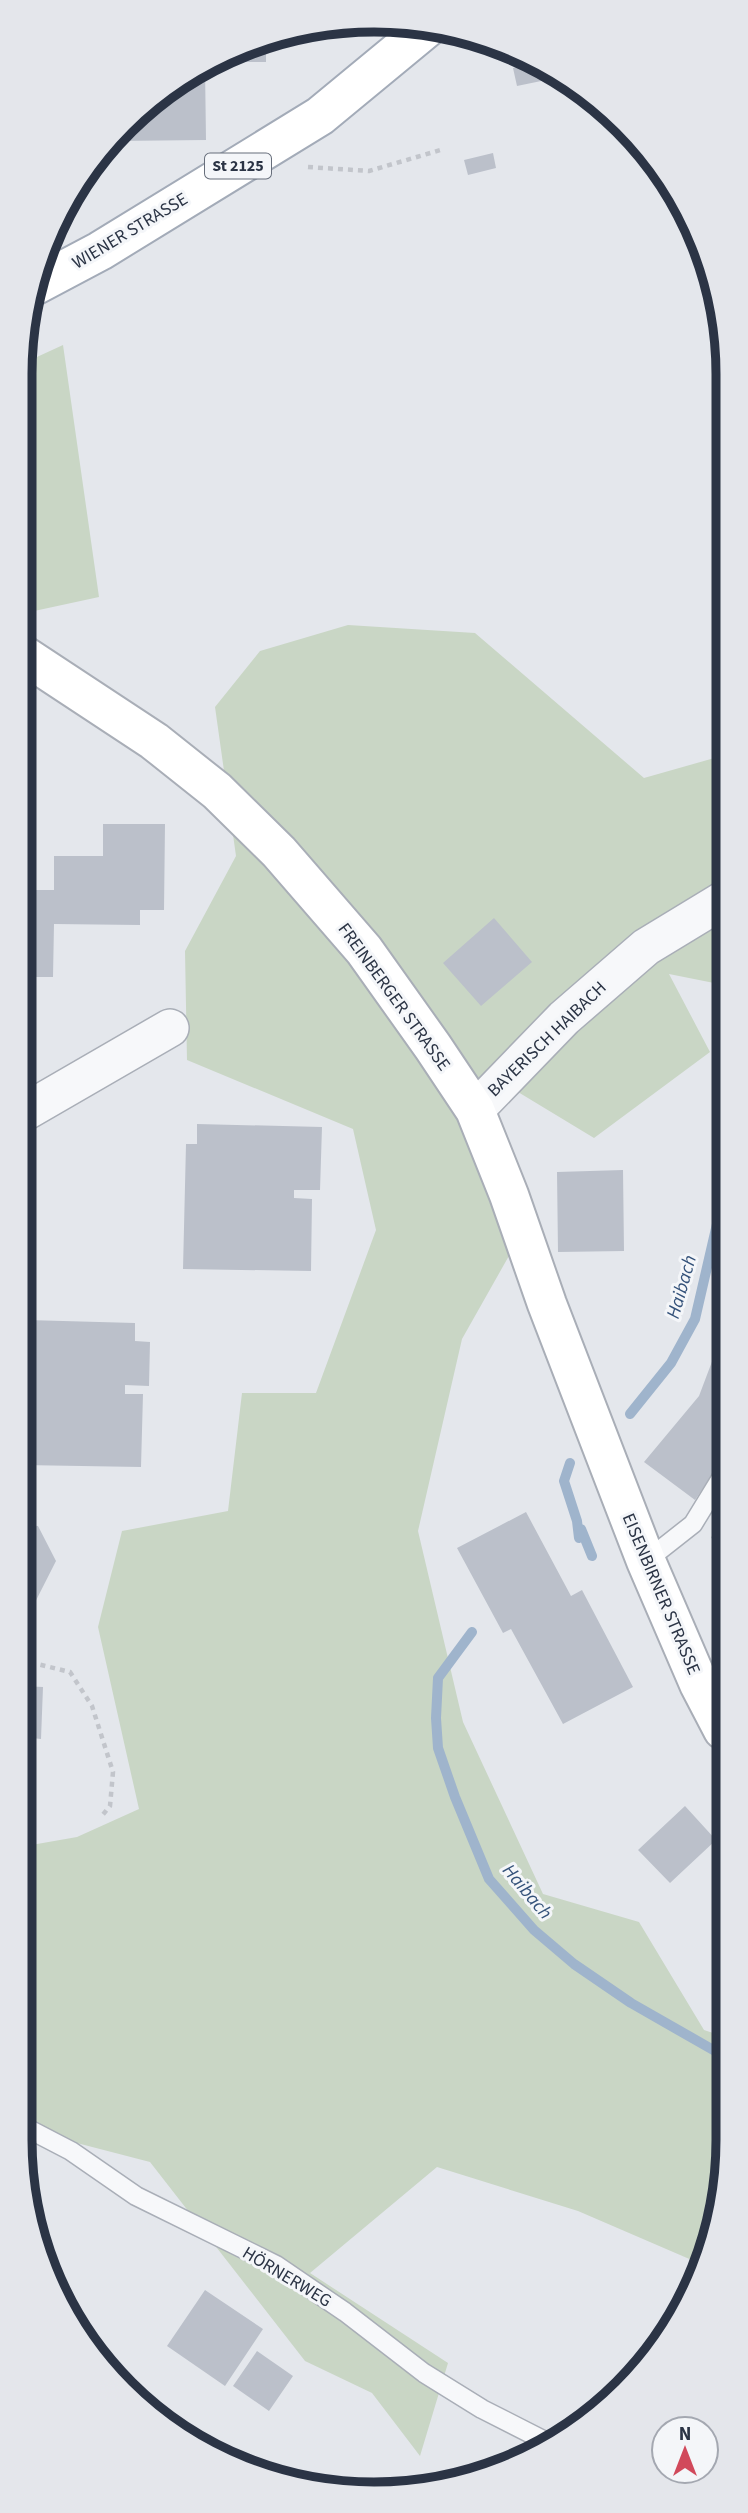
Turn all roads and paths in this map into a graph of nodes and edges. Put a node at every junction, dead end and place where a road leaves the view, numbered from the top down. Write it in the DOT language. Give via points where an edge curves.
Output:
graph roads {
  1 [pos="419,34"];
  2 [pos="444,149"];
  3 [pos="256,155"];
  4 [pos="45,280"];
  5 [pos="32,661"];
  6 [pos="716,904"];
  7 [pos="170,1028"];
  8 [pos="32,1108"];
  9 [pos="475,1110"];
  10 [pos="604,1455"];
  11 [pos="716,1486"];
  12 [pos="646,1561"];
  13 [pos="32,1663"];
  14 [pos="716,1717"];
  15 [pos="100,1818"];
  16 [pos="32,2131"];
  17 [pos="540,2438"];
  1 -- 3 [label="main road, WIENER STRASSE / St 2125" via="320,116"];
  2 -- 3 [label="path" via="369,172 318,169"];
  3 -- 4 [label="main road, WIENER STRASSE / St 2125"];
  5 -- 9 [label="main road, FREINBERGER STRASSE" via="154,741 217,792 279,852 364,950"];
  6 -- 9 [label="street, BAYERISCH HAIBACH" via="646,947 564,1018"];
  7 -- 8 [label="street"];
  9 -- 10 [label="main road, FREINBERGER STRASSE"];
  10 -- 12 [label="main road, EISENBIRNER STRASSE"];
  11 -- 12 [label="lane" via="693,1524"];
  12 -- 14 [label="main road, EISENBIRNER STRASSE"];
  13 -- 15 [label="path" via="70,1672 92,1706 113,1772 110,1806"];
  16 -- 17 [label="lane, HÖRNERWEG" via="71,2151 136,2196 275,2265 424,2373"];
}
